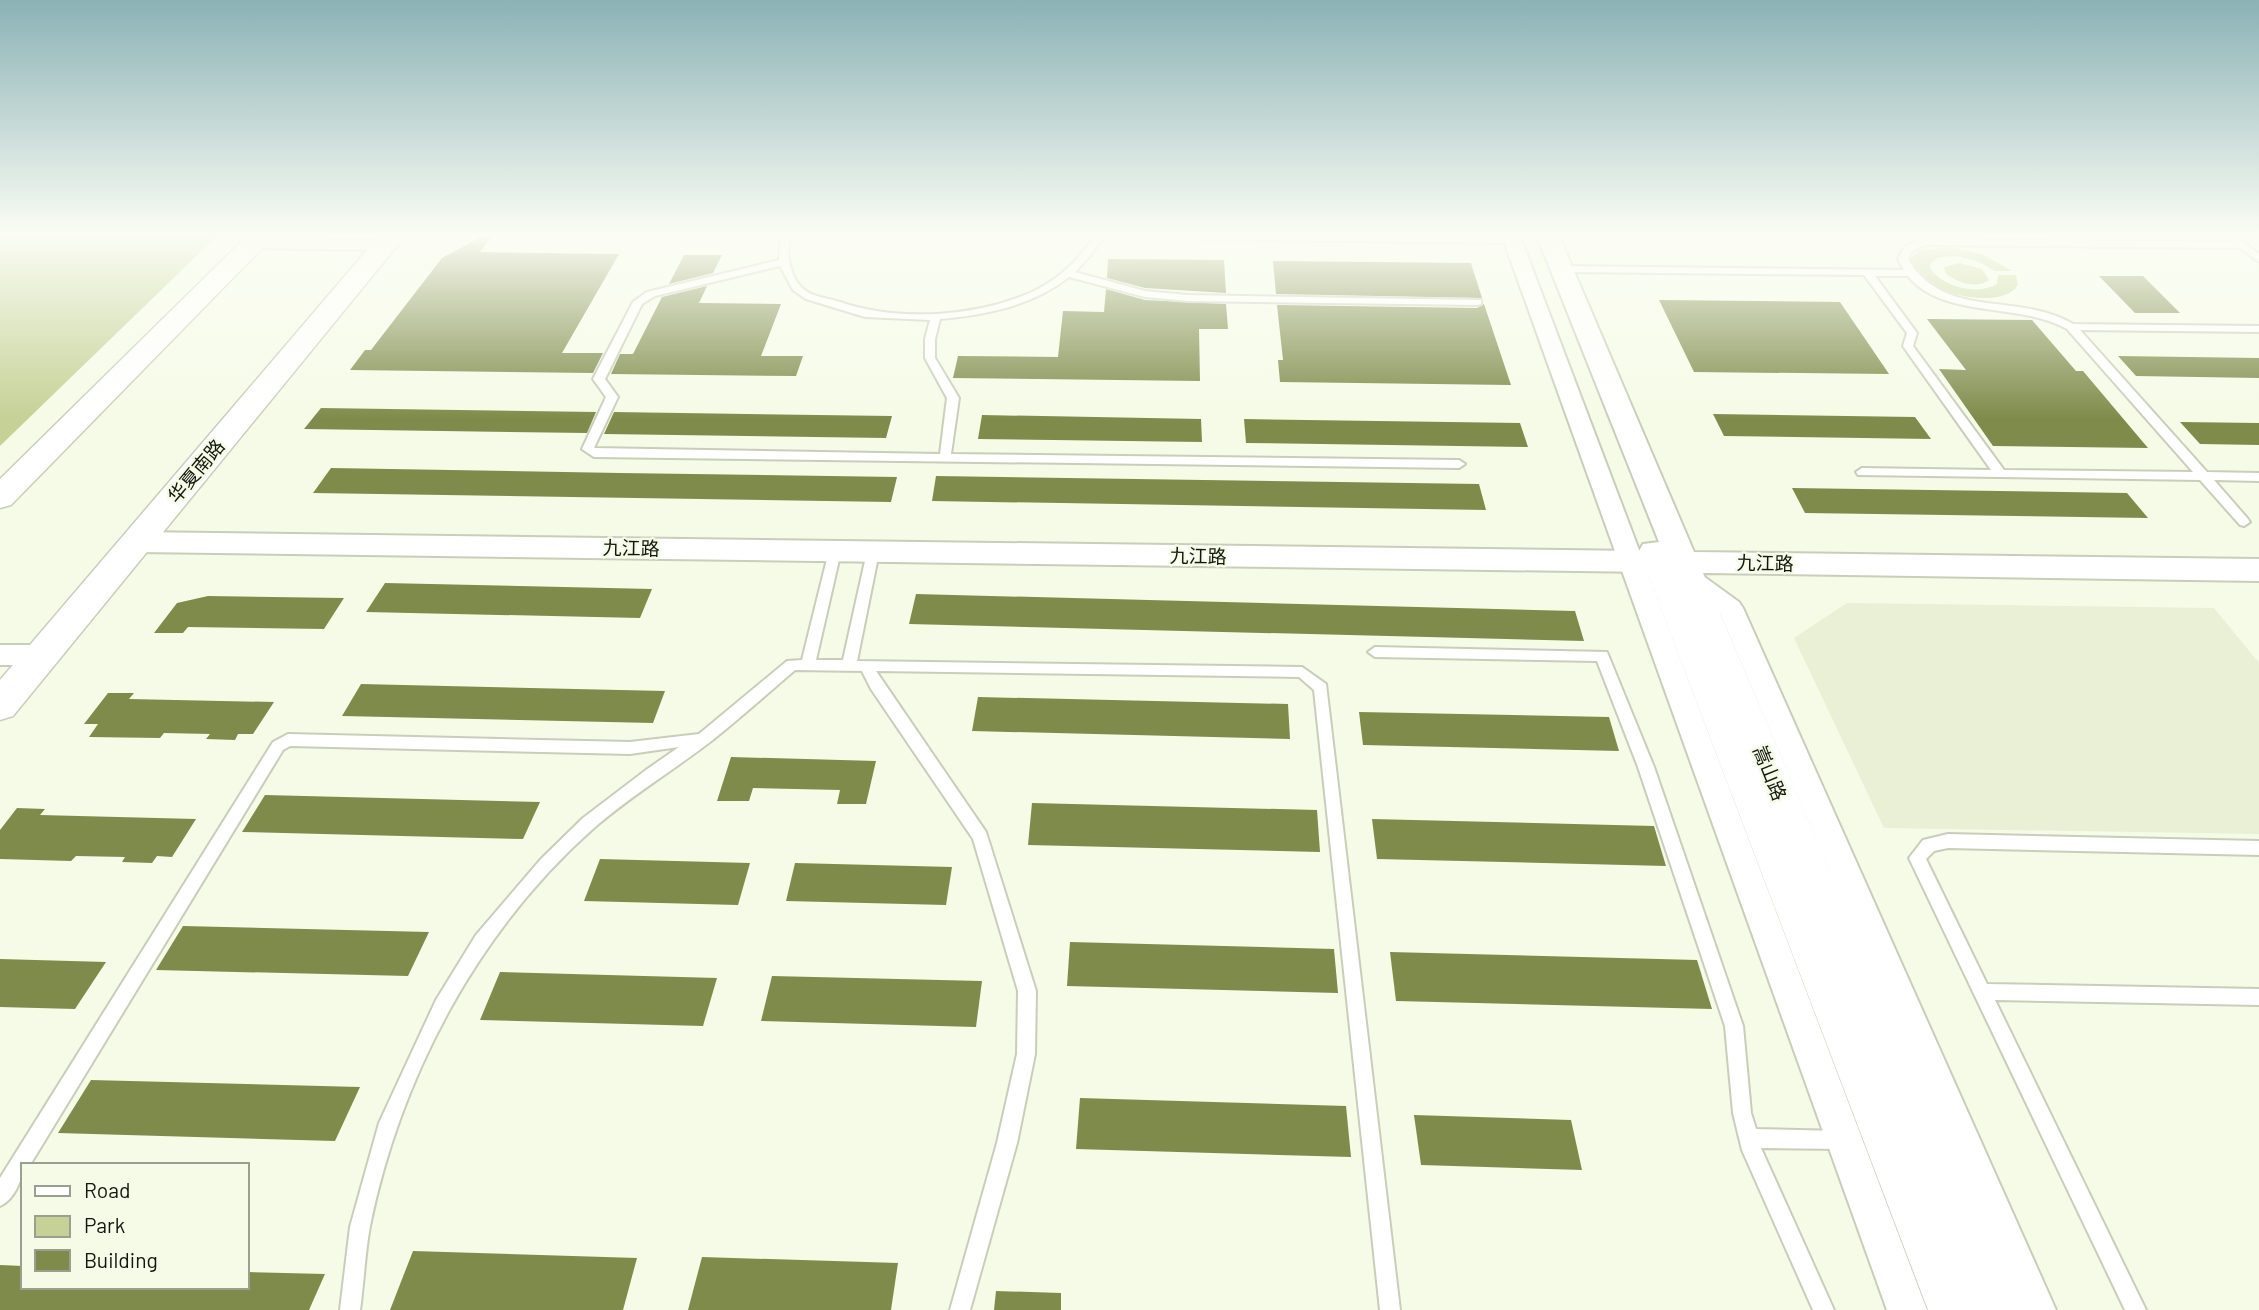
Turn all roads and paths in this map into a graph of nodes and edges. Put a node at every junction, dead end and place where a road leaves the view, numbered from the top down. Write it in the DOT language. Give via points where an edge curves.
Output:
graph roads {
  1 [pos="200,297"];
  2 [pos="341,297"];
  3 [pos="646,297"];
  4 [pos="816,297"];
  5 [pos="1025,297"];
  6 [pos="1179,297"];
  7 [pos="1544,297"];
  8 [pos="1572,297"];
  9 [pos="1886,297"];
  10 [pos="1948,297"];
  11 [pos="1478,302"];
  12 [pos="936,315"];
  13 [pos="2071,327"];
  14 [pos="2259,329"];
  15 [pos="945,457"];
  16 [pos="1459,464"];
  17 [pos="1862,472"];
  18 [pos="2000,473"];
  19 [pos="2204,476"];
  20 [pos="2259,477"];
  21 [pos="0,498"];
  22 [pos="2244,522"];
  23 [pos="143,535"];
  24 [pos="835,551"];
  25 [pos="873,552"];
  26 [pos="2259,555"];
  27 [pos="1659,558"];
  28 [pos="2259,570"];
  29 [pos="1376,652"];
  30 [pos="0,655"];
  31 [pos="42,655"];
  32 [pos="807,665"];
  33 [pos="858,666"];
  34 [pos="0,706"];
  35 [pos="704,738"];
  36 [pos="2259,848"];
  37 [pos="1982,992"];
  38 [pos="2259,997"];
  39 [pos="1749,1138"];
  40 [pos="1844,1140"];
  41 [pos="0,1196"];
  42 [pos="350,1310"];
  43 [pos="960,1310"];
  44 [pos="1390,1310"];
  45 [pos="1824,1310"];
  46 [pos="1907,1310"];
  47 [pos="1952,1310"];
  48 [pos="1992,1310"];
  49 [pos="2036,1310"];
  50 [pos="2136,1310"];
  1 -- 21 [label="main road"];
  2 -- 23 [label="main road, 华夏南路"];
  3 -- 15 [label="lane" via="638,302 598,379 612,397 588,449 594,453"];
  4 -- 12 [label="lane" via="867,314"];
  5 -- 12 [label="lane" via="990,308"];
  6 -- 11 [label="lane"];
  7 -- 27 [label="street, 嵩山路"];
  8 -- 27 [label="street, 嵩山路"];
  9 -- 18 [label="lane" via="1912,333 1908,346"];
  10 -- 13 [label="lane" via="2053,317"];
  12 -- 15 [label="lane" via="930,358 953,398"];
  13 -- 14 [label="lane"];
  13 -- 19 [label="lane"];
  15 -- 16 [label="lane"];
  17 -- 18 [label="lane"];
  18 -- 19 [label="lane"];
  19 -- 20 [label="lane"];
  19 -- 22 [label="lane"];
  23 -- 24 [label="street, 九江路"];
  23 -- 27 [label="street, 九江路"];
  23 -- 31 [label="main road, 华夏南路"];
  24 -- 25 [label="street, 九江路"];
  24 -- 32 [label="lane"];
  25 -- 27 [label="street, 九江路"];
  25 -- 33 [label="lane"];
  26 -- 27 [label="street, 九江路"];
  27 -- 28 [label="street, 九江路"];
  27 -- 40 [label="street"];
  27 -- 47 [label="street, 嵩山路"];
  27 -- 48 [label="street, 嵩山路"];
  27 -- 49 [label="street" via="1730,608"];
  29 -- 39 [label="lane" via="1602,656 1646,767 1734,1026 1742,1113"];
  30 -- 31 [label="street"];
  31 -- 34 [label="main road, 华夏南路"];
  32 -- 33 [label="lane"];
  32 -- 35 [label="lane" via="792,665"];
  33 -- 43 [label="lane" via="876,685 980,837 1027,991 1026,1054 1007,1143"];
  33 -- 44 [label="lane" via="1302,672 1321,688"];
  35 -- 41 [label="lane" via="630,748 288,740 278,746"];
  35 -- 42 [label="lane" via="589,823 482,940 442,1006 388,1123 360,1227"];
  36 -- 37 [label="lane" via="1948,841 1929,845 1917,858"];
  37 -- 38 [label="lane"];
  37 -- 50 [label="lane"];
  39 -- 40 [label="lane"];
  39 -- 45 [label="lane"];
  40 -- 46 [label="street"];
}
